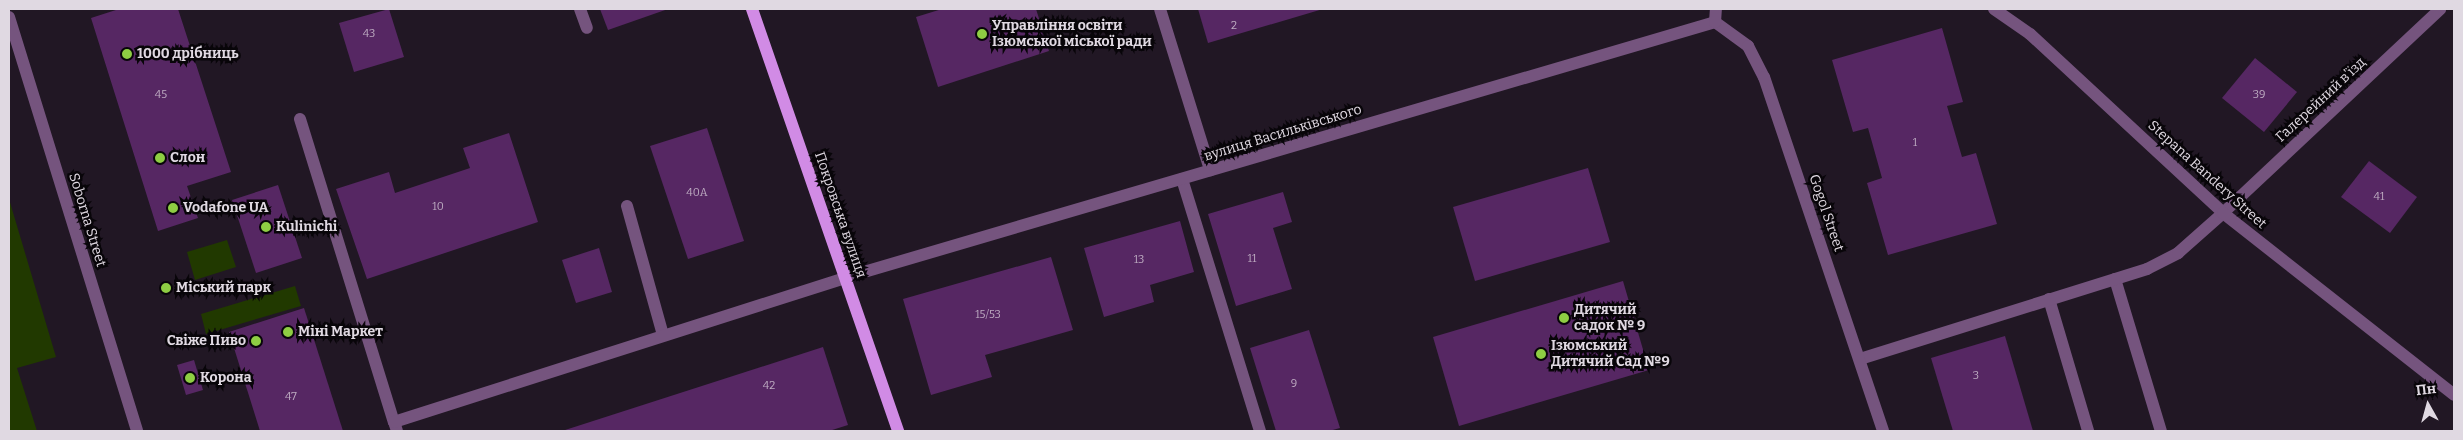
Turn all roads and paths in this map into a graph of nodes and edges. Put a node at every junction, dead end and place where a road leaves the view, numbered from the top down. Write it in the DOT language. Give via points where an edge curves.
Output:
graph roads {
  1 [pos="580,9"];
  2 [pos="752,9"];
  3 [pos="1160,9"];
  4 [pos="1716,9"];
  5 [pos="1994,9"];
  6 [pos="2440,9"];
  7 [pos="9,17"];
  8 [pos="1715,22"];
  9 [pos="587,28"];
  10 [pos="300,119"];
  11 [pos="1210,170"];
  12 [pos="1182,178"];
  13 [pos="627,206"];
  14 [pos="2223,213"];
  15 [pos="847,277"];
  16 [pos="2115,279"];
  17 [pos="2049,299"];
  18 [pos="663,335"];
  19 [pos="1860,359"];
  20 [pos="2454,394"];
  21 [pos="395,426"];
  22 [pos="137,431"];
  23 [pos="898,431"];
  24 [pos="1260,431"];
  25 [pos="1883,431"];
  26 [pos="2088,431"];
  27 [pos="2161,431"];
  1 -- 9 [label="street"];
  2 -- 15 [label="main road, Покровська вулиця"];
  3 -- 11 [label="street"];
  4 -- 8 [label="street"];
  5 -- 14 [label="street, Stepana Bandery Street" via="2030,34"];
  6 -- 14 [label="street, Галерейний в’їзд"];
  7 -- 22 [label="street, Soborna Street"];
  8 -- 11 [label="street, вулиця Васильківського"];
  8 -- 19 [label="street, Gogol Street" via="1748,46 1764,77"];
  10 -- 21 [label="street"];
  11 -- 12 [label="street, вулиця Васильківського"];
  12 -- 15 [label="street, вулиця Васильківського"];
  12 -- 24 [label="street"];
  13 -- 18 [label="street"];
  14 -- 16 [label="street, Галерейний в’їзд" via="2178,253 2147,269"];
  14 -- 20 [label="street, Stepana Bandery Street"];
  15 -- 18 [label="street, вулиця Васильківського"];
  15 -- 23 [label="main road, Покровська вулиця"];
  16 -- 17 [label="street, Галерейний в’їзд"];
  16 -- 27 [label="street"];
  17 -- 19 [label="street, Галерейний в’їзд"];
  17 -- 26 [label="street"];
  18 -- 21 [label="street, вулиця Васильківського"];
  19 -- 25 [label="street, Gogol Street"];
}
